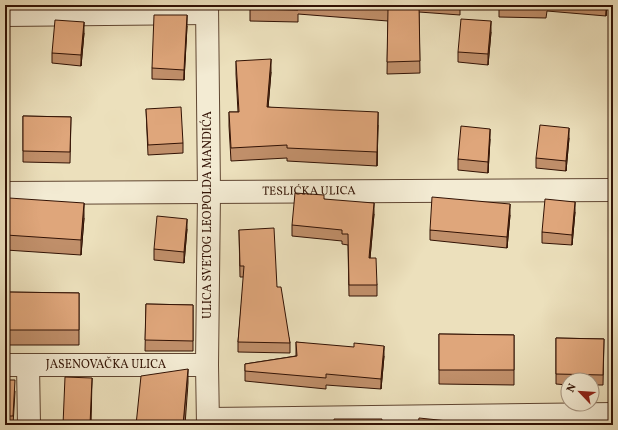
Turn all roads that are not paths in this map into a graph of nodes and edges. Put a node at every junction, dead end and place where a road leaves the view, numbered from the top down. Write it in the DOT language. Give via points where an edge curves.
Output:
graph roads {
  1 [pos="207,9"];
  2 [pos="5,15"];
  3 [pos="613,190"];
  4 [pos="5,193"];
  5 [pos="209,193"];
  6 [pos="5,365"];
  7 [pos="28,365"];
  8 [pos="207,365"];
  9 [pos="613,414"];
  10 [pos="208,422"];
  11 [pos="29,425"];
  1 -- 2 [label="street"];
  1 -- 5 [label="street, ULICA SVETOG LEOPOLDA MANDIĆA"];
  3 -- 5 [label="street, TESLIĆKA ULICA"];
  4 -- 5 [label="street, TESLIĆKA ULICA"];
  5 -- 8 [label="street, ULICA SVETOG LEOPOLDA MANDIĆA"];
  6 -- 7 [label="street, JASENOVAČKA ULICA"];
  7 -- 8 [label="street, JASENOVAČKA ULICA"];
  7 -- 11 [label="street"];
  8 -- 10 [label="street, ULICA SVETOG LEOPOLDA MANDIĆA"];
  9 -- 10 [label="street"];
}
